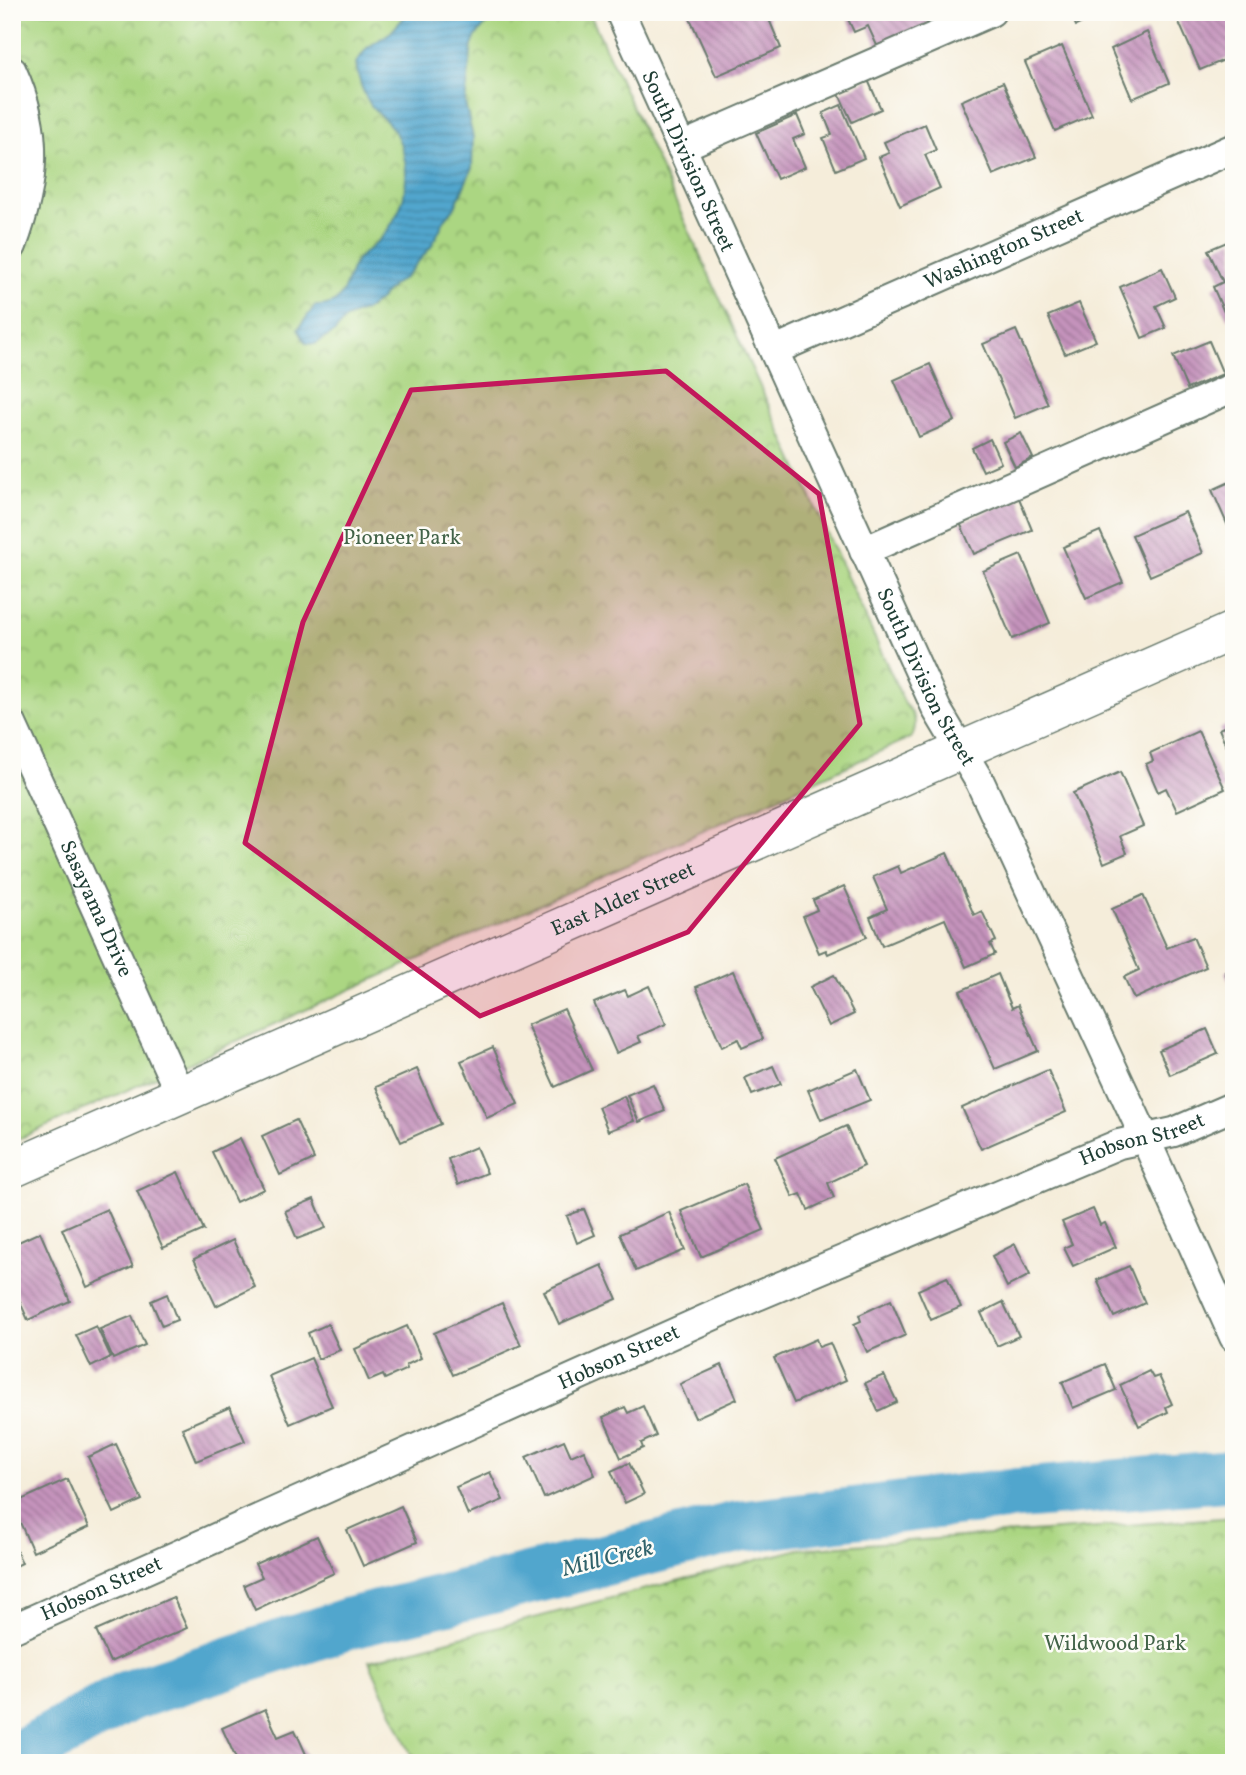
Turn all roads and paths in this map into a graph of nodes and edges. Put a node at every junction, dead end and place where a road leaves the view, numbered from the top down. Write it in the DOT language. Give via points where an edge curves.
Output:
graph roads {
  1 [pos="620,12"];
  2 [pos="991,12"];
  3 [pos="12,71"];
  4 [pos="681,147"];
  5 [pos="1234,148"];
  6 [pos="12,246"];
  7 [pos="775,350"];
  8 [pos="1234,387"];
  9 [pos="864,551"];
  10 [pos="1234,630"];
  11 [pos="12,724"];
  12 [pos="960,749"];
  13 [pos="180,1094"];
  14 [pos="1234,1106"];
  15 [pos="1145,1138"];
  16 [pos="12,1168"];
  17 [pos="1234,1337"];
  18 [pos="12,1629"];
  1 -- 4 [label="street, South Division Street"];
  2 -- 4 [label="street"];
  3 -- 6 [label="street" via="30,124 32,156"];
  4 -- 7 [label="street, South Division Street"];
  5 -- 7 [label="street, Washington Street"];
  7 -- 9 [label="street, South Division Street"];
  8 -- 9 [label="street"];
  9 -- 12 [label="street, South Division Street"];
  10 -- 12 [label="main road, East Alder Street"];
  11 -- 13 [label="street, Sasayama Drive"];
  12 -- 13 [label="main road, East Alder Street"];
  12 -- 15 [label="street, South Division Street" via="980,782"];
  13 -- 16 [label="main road, East Alder Street"];
  14 -- 15 [label="street, Hobson Street" via="1174,1132"];
  15 -- 17 [label="street, South Division Street"];
  15 -- 18 [label="street, Hobson Street" via="1119,1144 757,1296"];
}
